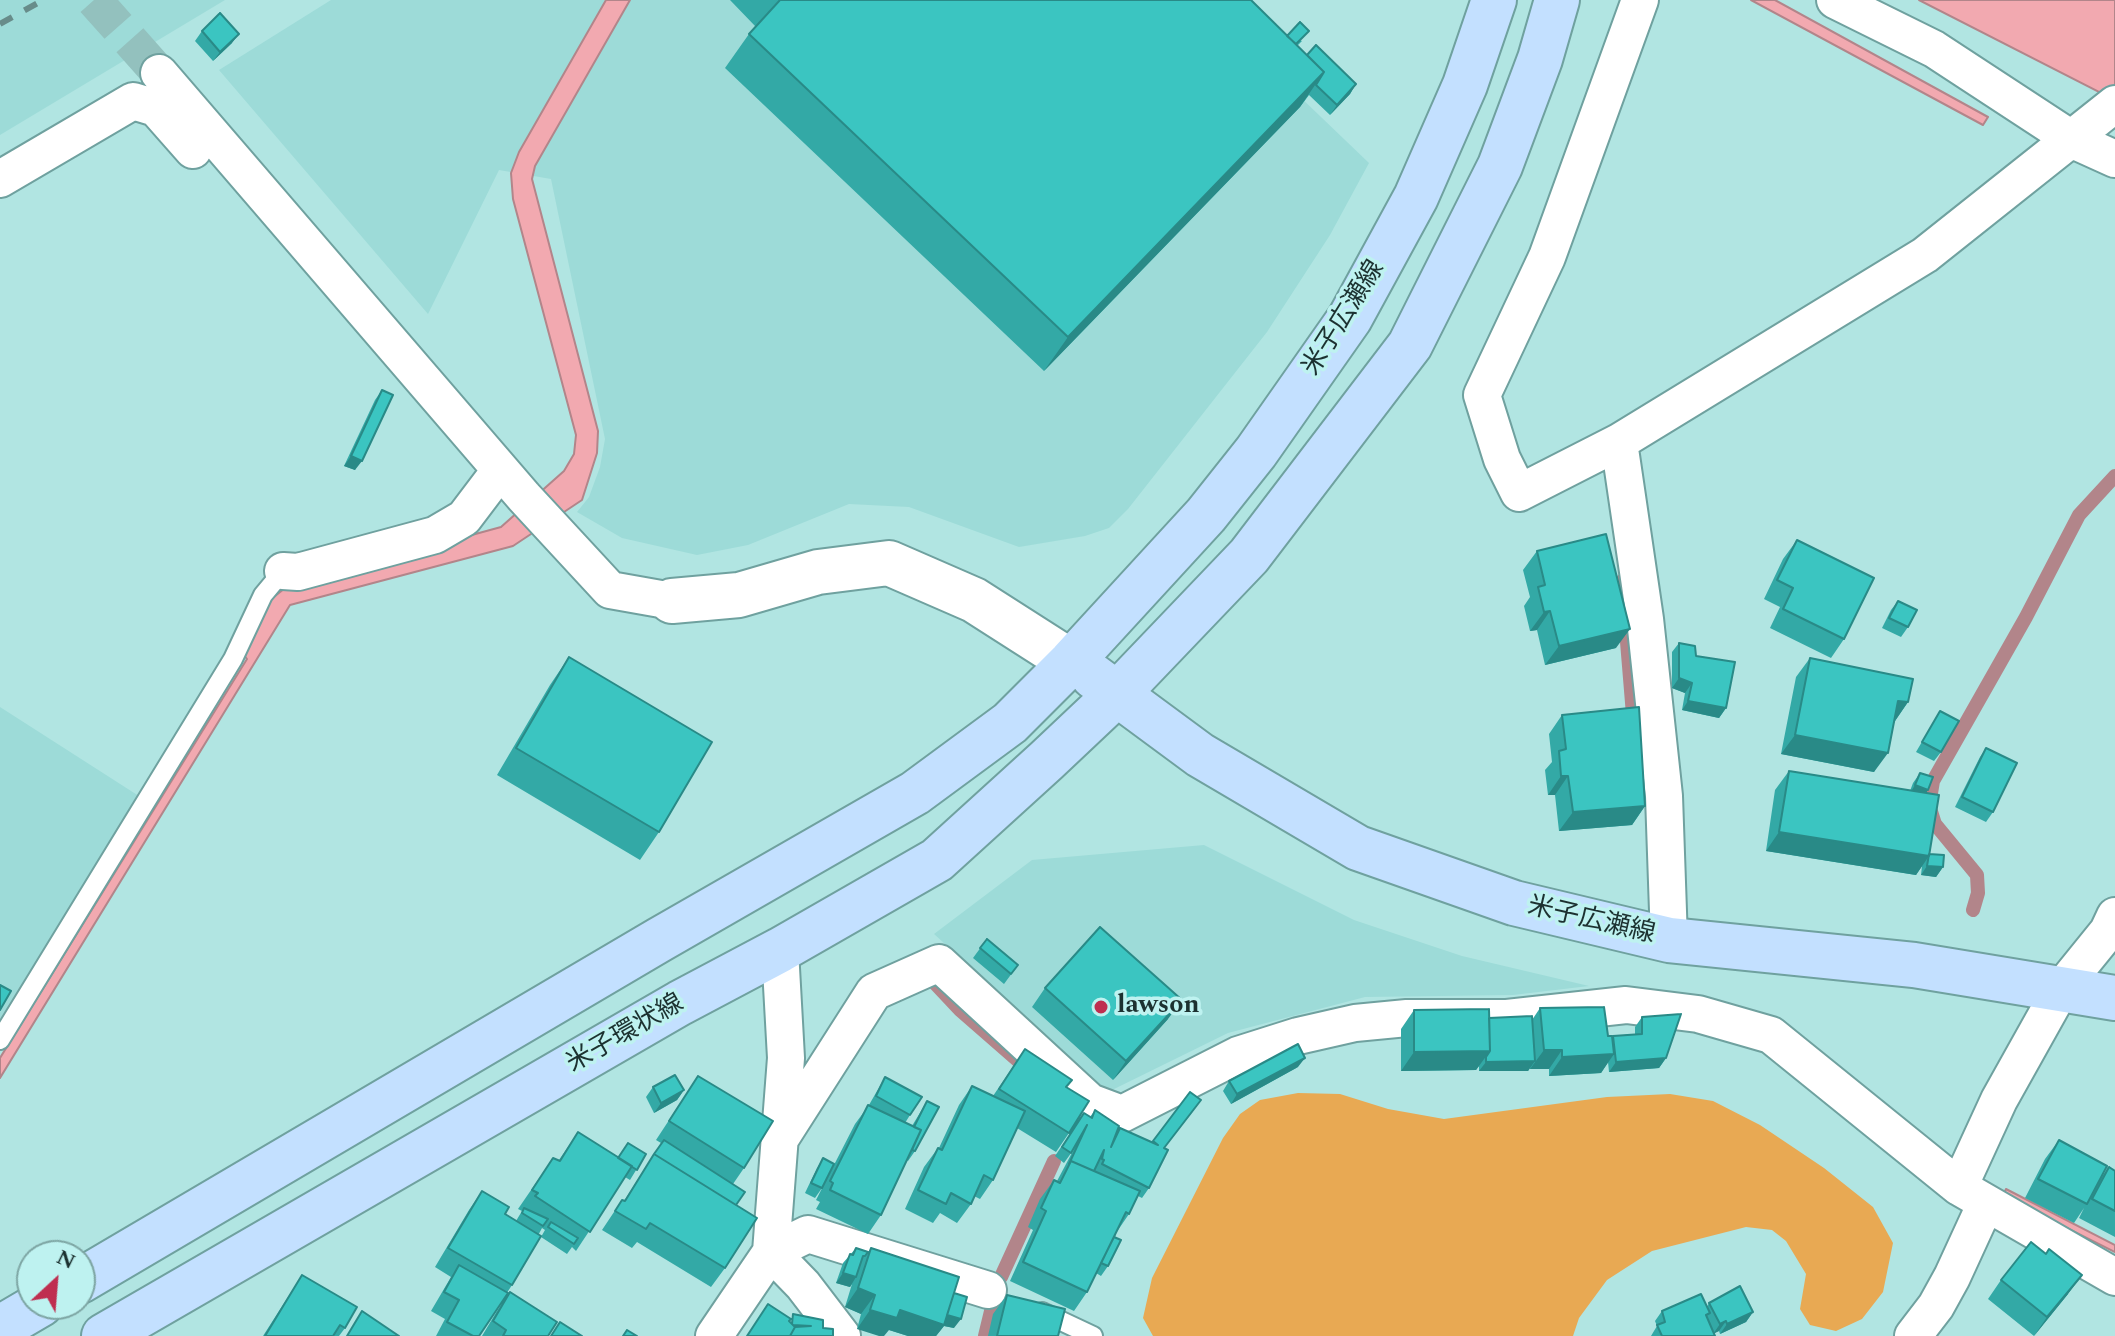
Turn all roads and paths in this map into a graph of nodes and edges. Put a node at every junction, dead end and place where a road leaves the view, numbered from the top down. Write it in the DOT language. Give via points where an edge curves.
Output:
graph roads {
  1 [pos="1494,0"];
  2 [pos="1557,0"];
  3 [pos="1640,0"];
  4 [pos="1835,0"];
  5 [pos="159,73"];
  6 [pos="2095,122"];
  7 [pos="2115,159"];
  8 [pos="0,179"];
  9 [pos="1619,442"];
  10 [pos="511,489"];
  11 [pos="283,571"];
  12 [pos="672,601"];
  13 [pos="1071,662"];
  14 [pos="1118,693"];
  15 [pos="2115,916"];
  16 [pos="1669,940"];
  17 [pos="780,950"];
  18 [pos="2061,989"];
  19 [pos="2115,998"];
  20 [pos="0,1040"];
  21 [pos="780,1139"];
  22 [pos="1972,1195"];
  23 [pos="771,1252"];
  24 [pos="96,1272"];
  25 [pos="2115,1277"];
  26 [pos="994,1292"];
  27 [pos="1025,1305"];
  28 [pos="104,1336"];
  29 [pos="714,1336"];
  30 [pos="842,1336"];
  31 [pos="1093,1336"];
  32 [pos="1913,1336"];
  1 -- 13 [label="main road, 米子広瀬線" via="1465,85 1416,197 1350,318 1206,515"];
  2 -- 14 [label="main road" via="1500,166 1410,345 1249,556"];
  3 -- 9 [label="street" via="1547,257 1482,395 1519,493"];
  4 -- 6 [label="street"];
  5 -- 10 [label="street"];
  6 -- 7 [label="street"];
  6 -- 9 [label="street" via="1925,255"];
  8 -- 10 [label="street" via="133,101 156,108 445,435"];
  9 -- 16 [label="street" via="1664,796"];
  10 -- 11 [label="street" via="435,535 298,572"];
  10 -- 12 [label="street" via="610,590"];
  11 -- 20 [label="lane" via="263,595 233,659"];
  12 -- 13 [label="street" via="739,595 818,572 889,563 974,600"];
  13 -- 14 [label="main road, 米子広瀬線"];
  13 -- 24 [label="main road" via="1010,723 915,793"];
  14 -- 16 [label="main road, 米子広瀬線" via="1200,755 1358,848 1514,903"];
  14 -- 17 [label="main road, 米子環状線" via="937,860"];
  15 -- 18 [label="street"];
  16 -- 18 [label="main road, 米子広瀬線" via="1914,965"];
  17 -- 21 [label="street" via="786,1058"];
  17 -- 28 [label="main road, 米子環状線"];
  18 -- 19 [label="main road, 米子広瀬線"];
  18 -- 22 [label="street" via="1999,1100"];
  21 -- 22 [label="street" via="874,992 939,963 1090,1102 1122,1114 1238,1055 1355,1023 1507,1018 1626,1005 1698,1014 1771,1035"];
  21 -- 23 [label="street"];
  22 -- 25 [label="street"];
  22 -- 32 [label="street" via="1952,1277"];
  23 -- 26 [label="street" via="808,1234"];
  23 -- 29 [label="street"];
  23 -- 30 [label="street"];
  27 -- 31 [label="lane"];
}
